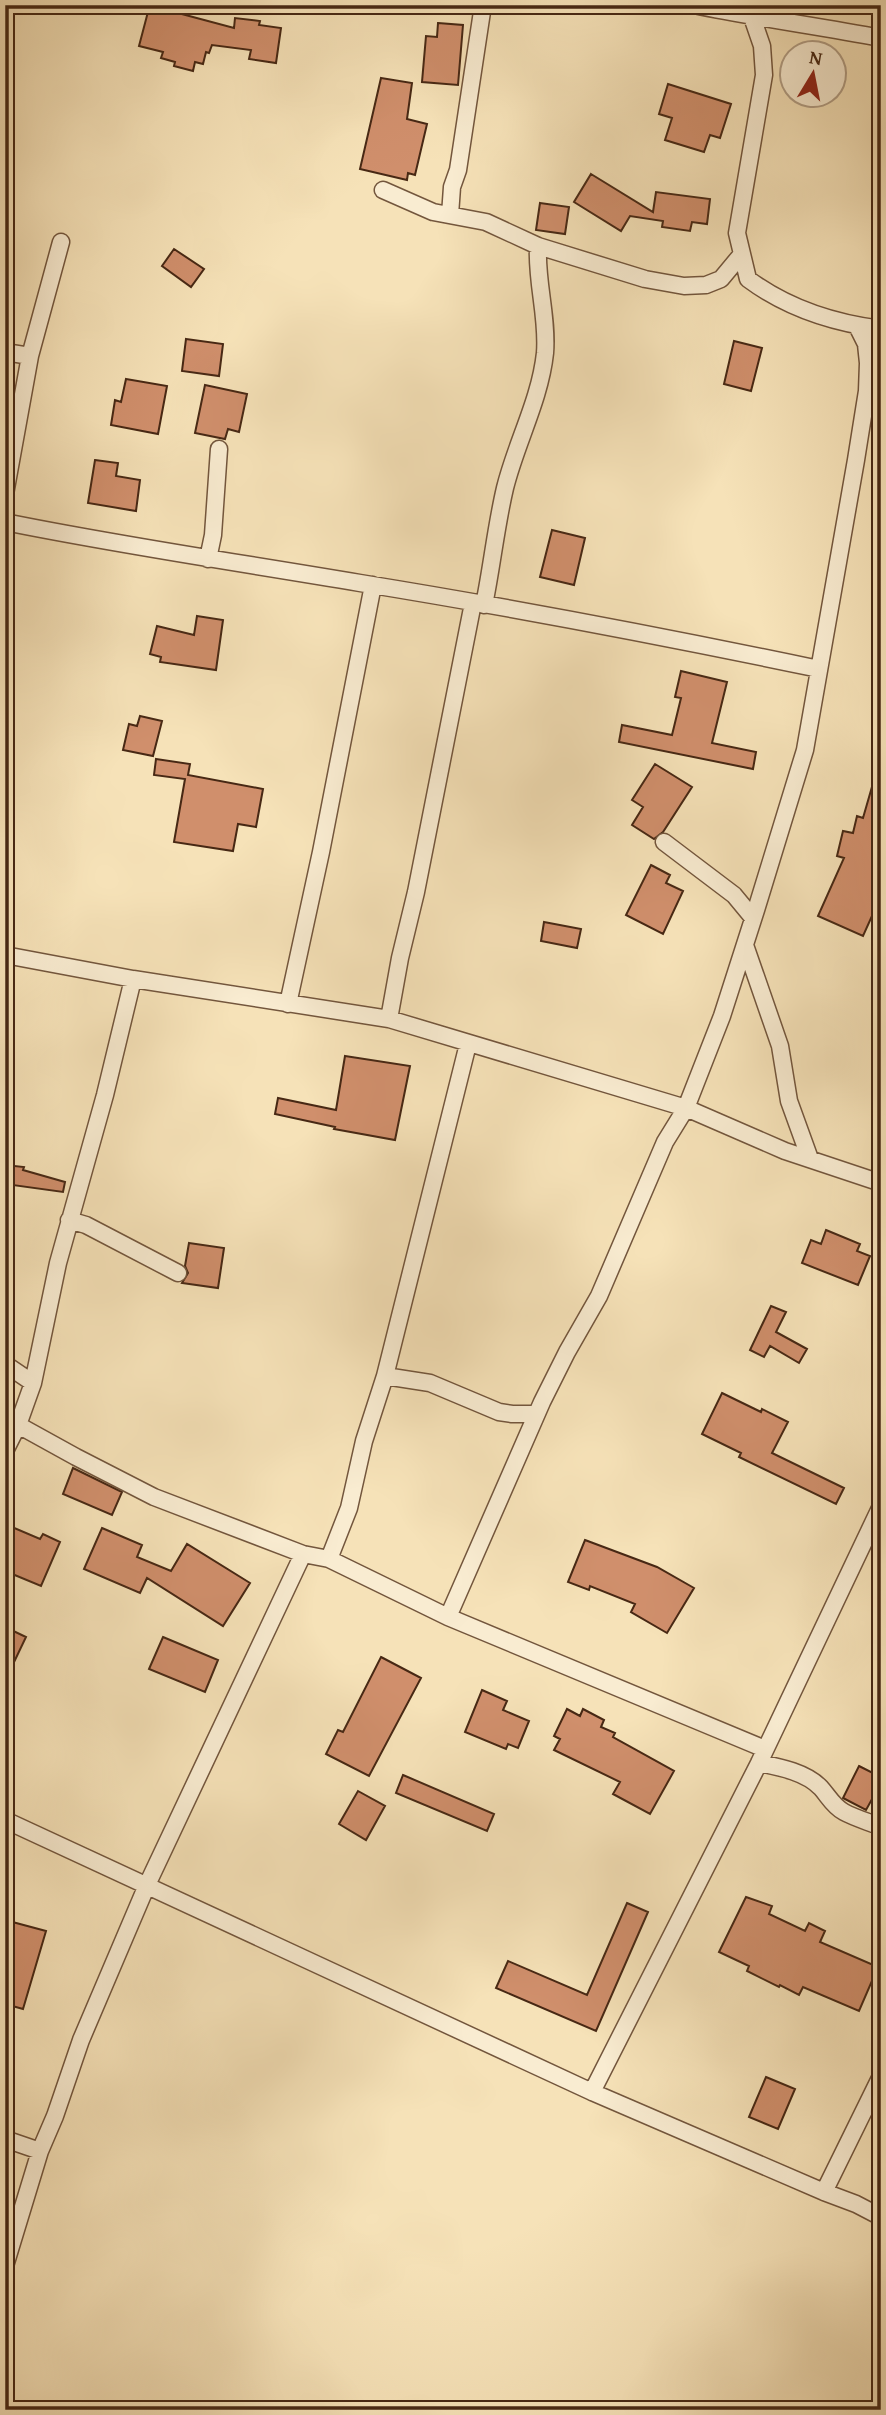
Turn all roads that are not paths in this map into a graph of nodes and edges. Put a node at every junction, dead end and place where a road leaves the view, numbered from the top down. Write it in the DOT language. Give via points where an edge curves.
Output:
graph roads {
  1 [pos="484,5"];
  2 [pos="694,5"];
  3 [pos="752,17"];
  4 [pos="881,38"];
  5 [pos="383,190"];
  6 [pos="450,215"];
  7 [pos="61,242"];
  8 [pos="538,246"];
  9 [pos="741,255"];
  10 [pos="857,326"];
  11 [pos="881,329"];
  12 [pos="881,346"];
  13 [pos="5,352"];
  14 [pos="30,356"];
  15 [pos="868,363"];
  16 [pos="219,450"];
  17 [pos="5,494"];
  18 [pos="5,522"];
  19 [pos="208,559"];
  20 [pos="373,585"];
  21 [pos="479,604"];
  22 [pos="819,669"];
  23 [pos="664,842"];
  24 [pos="753,918"];
  25 [pos="745,945"];
  26 [pos="5,955"];
  27 [pos="133,979"];
  28 [pos="288,1004"];
  29 [pos="389,1019"];
  30 [pos="468,1044"];
  31 [pos="686,1108"];
  32 [pos="810,1160"];
  33 [pos="881,1183"];
  34 [pos="69,1220"];
  35 [pos="178,1273"];
  36 [pos="5,1364"];
  37 [pos="385,1376"];
  38 [pos="33,1383"];
  39 [pos="536,1414"];
  40 [pos="18,1424"];
  41 [pos="5,1451"];
  42 [pos="881,1506"];
  43 [pos="303,1554"];
  44 [pos="329,1559"];
  45 [pos="448,1617"];
  46 [pos="762,1756"];
  47 [pos="5,1820"];
  48 [pos="881,1827"];
  49 [pos="147,1885"];
  50 [pos="881,2076"];
  51 [pos="592,2092"];
  52 [pos="5,2139"];
  53 [pos="40,2151"];
  54 [pos="824,2192"];
  55 [pos="881,2217"];
  56 [pos="5,2266"];
  1 -- 6 [label="street"];
  2 -- 3 [label="street"];
  3 -- 4 [label="street"];
  3 -- 9 [label="street" via="762,46 764,75 737,233"];
  5 -- 6 [label="street"];
  6 -- 8 [label="street" via="486,222"];
  7 -- 14 [label="street"];
  8 -- 9 [label="street" via="616,272 684,286 721,279"];
  8 -- 21 [label="street" via="544,357 506,487"];
  9 -- 10 [label="street" via="748,279 767,293 796,308"];
  10 -- 11 [label="street"];
  10 -- 15 [label="street"];
  12 -- 15 [label="street"];
  13 -- 14 [label="street"];
  14 -- 17 [label="street"];
  15 -- 22 [label="street" via="863,419"];
  16 -- 19 [label="street"];
  18 -- 19 [label="street"];
  19 -- 20 [label="street"];
  20 -- 21 [label="street"];
  20 -- 28 [label="street"];
  21 -- 22 [label="street"];
  21 -- 29 [label="street"];
  22 -- 24 [label="street" via="805,750"];
  23 -- 24 [label="street" via="734,895"];
  24 -- 25 [label="street"];
  25 -- 31 [label="street"];
  25 -- 32 [label="street" via="780,1046 789,1101"];
  26 -- 27 [label="street"];
  27 -- 28 [label="street"];
  27 -- 34 [label="street"];
  28 -- 29 [label="street"];
  29 -- 30 [label="street"];
  30 -- 31 [label="street"];
  30 -- 37 [label="street"];
  31 -- 32 [label="street"];
  31 -- 39 [label="street" via="665,1142 599,1296"];
  32 -- 33 [label="street"];
  34 -- 35 [label="street"];
  34 -- 38 [label="street"];
  36 -- 38 [label="street"];
  37 -- 39 [label="street" via="430,1383 499,1412"];
  37 -- 44 [label="street" via="349,1508"];
  38 -- 40 [label="street"];
  39 -- 45 [label="street"];
  40 -- 41 [label="street"];
  40 -- 43 [label="street" via="154,1497"];
  42 -- 46 [label="street"];
  43 -- 44 [label="street"];
  43 -- 49 [label="street"];
  44 -- 45 [label="street"];
  45 -- 46 [label="street"];
  46 -- 48 [label="street" via="774,1766 811,1780 845,1813"];
  46 -- 51 [label="street"];
  47 -- 49 [label="street"];
  49 -- 51 [label="street"];
  49 -- 53 [label="street" via="81,2039"];
  50 -- 54 [label="street"];
  51 -- 54 [label="street"];
  52 -- 53 [label="street"];
  53 -- 56 [label="street"];
  54 -- 55 [label="street"];
}
